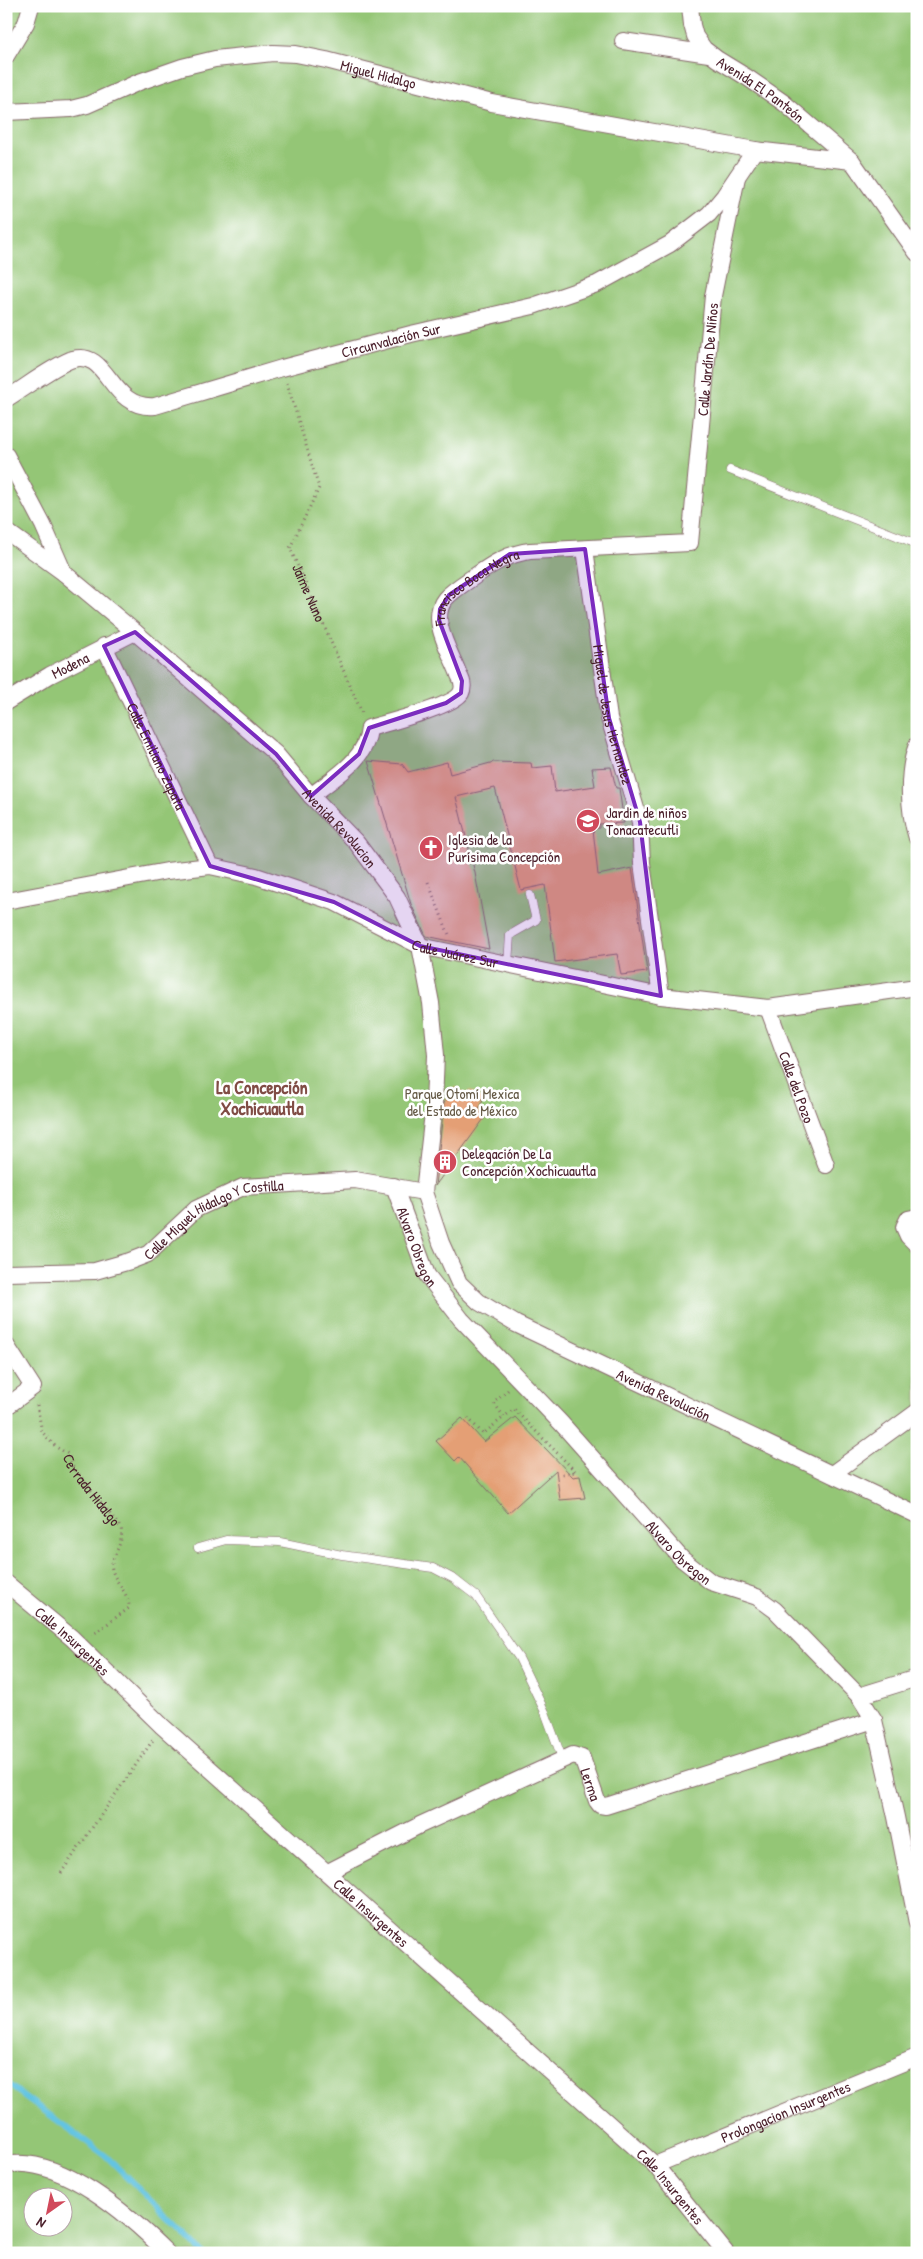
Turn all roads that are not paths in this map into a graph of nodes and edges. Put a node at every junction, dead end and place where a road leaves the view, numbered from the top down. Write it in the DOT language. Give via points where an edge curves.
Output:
graph roads {
  1 [pos="30,6"];
  2 [pos="690,6"];
  3 [pos="623,41"];
  4 [pos="709,54"];
  5 [pos="6,56"];
  6 [pos="6,112"];
  7 [pos="755,150"];
  8 [pos="852,162"];
  9 [pos="737,177"];
  10 [pos="917,253"];
  11 [pos="6,399"];
  12 [pos="6,455"];
  13 [pos="730,470"];
  14 [pos="6,531"];
  15 [pos="690,543"];
  16 [pos="917,544"];
  17 [pos="584,549"];
  18 [pos="64,573"];
  19 [pos="135,632"];
  20 [pos="104,646"];
  21 [pos="6,702"];
  22 [pos="917,745"];
  23 [pos="311,796"];
  24 [pos="917,838"];
  25 [pos="210,866"];
  26 [pos="530,895"];
  27 [pos="6,901"];
  28 [pos="420,946"];
  29 [pos="508,964"];
  30 [pos="917,987"];
  31 [pos="661,996"];
  32 [pos="768,1008"];
  33 [pos="826,1165"];
  34 [pos="394,1186"];
  35 [pos="424,1192"];
  36 [pos="912,1218"];
  37 [pos="441,1243"];
  38 [pos="916,1244"];
  39 [pos="6,1273"];
  40 [pos="6,1345"];
  41 [pos="6,1407"];
  42 [pos="917,1412"];
  43 [pos="832,1474"];
  44 [pos="917,1516"];
  45 [pos="198,1548"];
  46 [pos="6,1583"];
  47 [pos="917,1678"];
  48 [pos="859,1696"];
  49 [pos="874,1720"];
  50 [pos="562,1758"];
  51 [pos="328,1872"];
  52 [pos="917,1923"];
  53 [pos="917,2057"];
  54 [pos="6,2165"];
  55 [pos="655,2165"];
  56 [pos="167,2253"];
  57 [pos="726,2253"];
  1 -- 5 [label="street" via="26,23"];
  2 -- 4 [label="street, Avenida El Panteón" via="695,36"];
  3 -- 4 [label="street"];
  4 -- 8 [label="street, Avenida El Panteón" via="784,103"];
  6 -- 7 [label="street, Miguel Hidalgo" via="71,109 87,105 139,82 214,59 296,54 492,104"];
  7 -- 8 [label="street"];
  7 -- 9 [label="street, Circunvalación Sur"];
  8 -- 10 [label="street, Avenida El Panteón"];
  9 -- 11 [label="street, Circunvalación Sur" via="709,214 670,244 597,284 533,306 282,368 163,404 138,406 124,398 98,365 80,358 68,361"];
  9 -- 15 [label="street, Calle Jardín De Niños" via="713,296"];
  12 -- 18 [label="street" via="44,525"];
  13 -- 16 [label="lane"];
  14 -- 18 [label="street, Avenida Revolucion"];
  15 -- 17 [label="street, Francisco Boca Negra"];
  17 -- 23 [label="street, Francisco Boca Negra" via="510,554 449,595 440,609 439,620 462,681 461,693 446,703 369,728 360,754"];
  17 -- 31 [label="street, Miguel de Jesus Hernandez" via="609,718 640,822 642,863"];
  18 -- 19 [label="street, Avenida Revolucion"];
  19 -- 20 [label="street, Modena"];
  19 -- 23 [label="street, Avenida Revolucion" via="276,754"];
  20 -- 21 [label="street, Modena"];
  20 -- 25 [label="street, Calle Emiliano Zapata"];
  22 -- 24 [label="street" via="910,797"];
  23 -- 28 [label="street, Avenida Revolucion" via="356,842 397,897"];
  25 -- 27 [label="street, Calle Juárez Sur"];
  25 -- 28 [label="street, Calle Juárez Sur" via="256,876 334,902"];
  26 -- 29 [label="lane" via="536,920 510,936"];
  28 -- 29 [label="street, Calle Juárez Sur"];
  28 -- 35 [label="street, Avenida Revolucion" via="432,1003 436,1055"];
  29 -- 31 [label="street, Calle Juárez Sur"];
  30 -- 32 [label="street, Calle Juárez Sur"];
  31 -- 32 [label="street, Calle Juárez Sur"];
  32 -- 33 [label="street, Calle del Pozo"];
  34 -- 35 [label="street, Calle Miguel Hidalgo Y Costilla"];
  34 -- 39 [label="street, Calle Miguel Hidalgo Y Costilla" via="355,1180 243,1187 196,1209 148,1254 130,1261 95,1272"];
  34 -- 48 [label="street, Alvaro Obregon" via="427,1275 455,1312 561,1423 682,1558 711,1582 757,1597 775,1610"];
  35 -- 37 [label="street, Avenida Revolucion"];
  36 -- 38 [label="street" via="904,1227"];
  37 -- 43 [label="street, Avenida Revolución" via="459,1284 516,1324"];
  40 -- 41 [label="street" via="33,1388"];
  42 -- 43 [label="street"];
  43 -- 44 [label="street, Avenida Revolución"];
  45 -- 50 [label="lane" via="226,1540 280,1542 433,1568 454,1579 476,1596 519,1658 545,1712"];
  46 -- 51 [label="street, Calle Insurgentes" via="72,1638 162,1726"];
  47 -- 48 [label="street"];
  48 -- 49 [label="street, Alvaro Obregon"];
  49 -- 50 [label="street, Lerma" via="606,1806 597,1801 582,1758 573,1755"];
  49 -- 52 [label="street, Alvaro Obregon"];
  50 -- 51 [label="street, Lerma"];
  51 -- 55 [label="street, Calle Insurgentes"];
  53 -- 55 [label="street, Prolongacion Insurgentes"];
  54 -- 56 [label="street" via="45,2166 87,2186"];
  55 -- 57 [label="street, Calle Insurgentes"];
}
